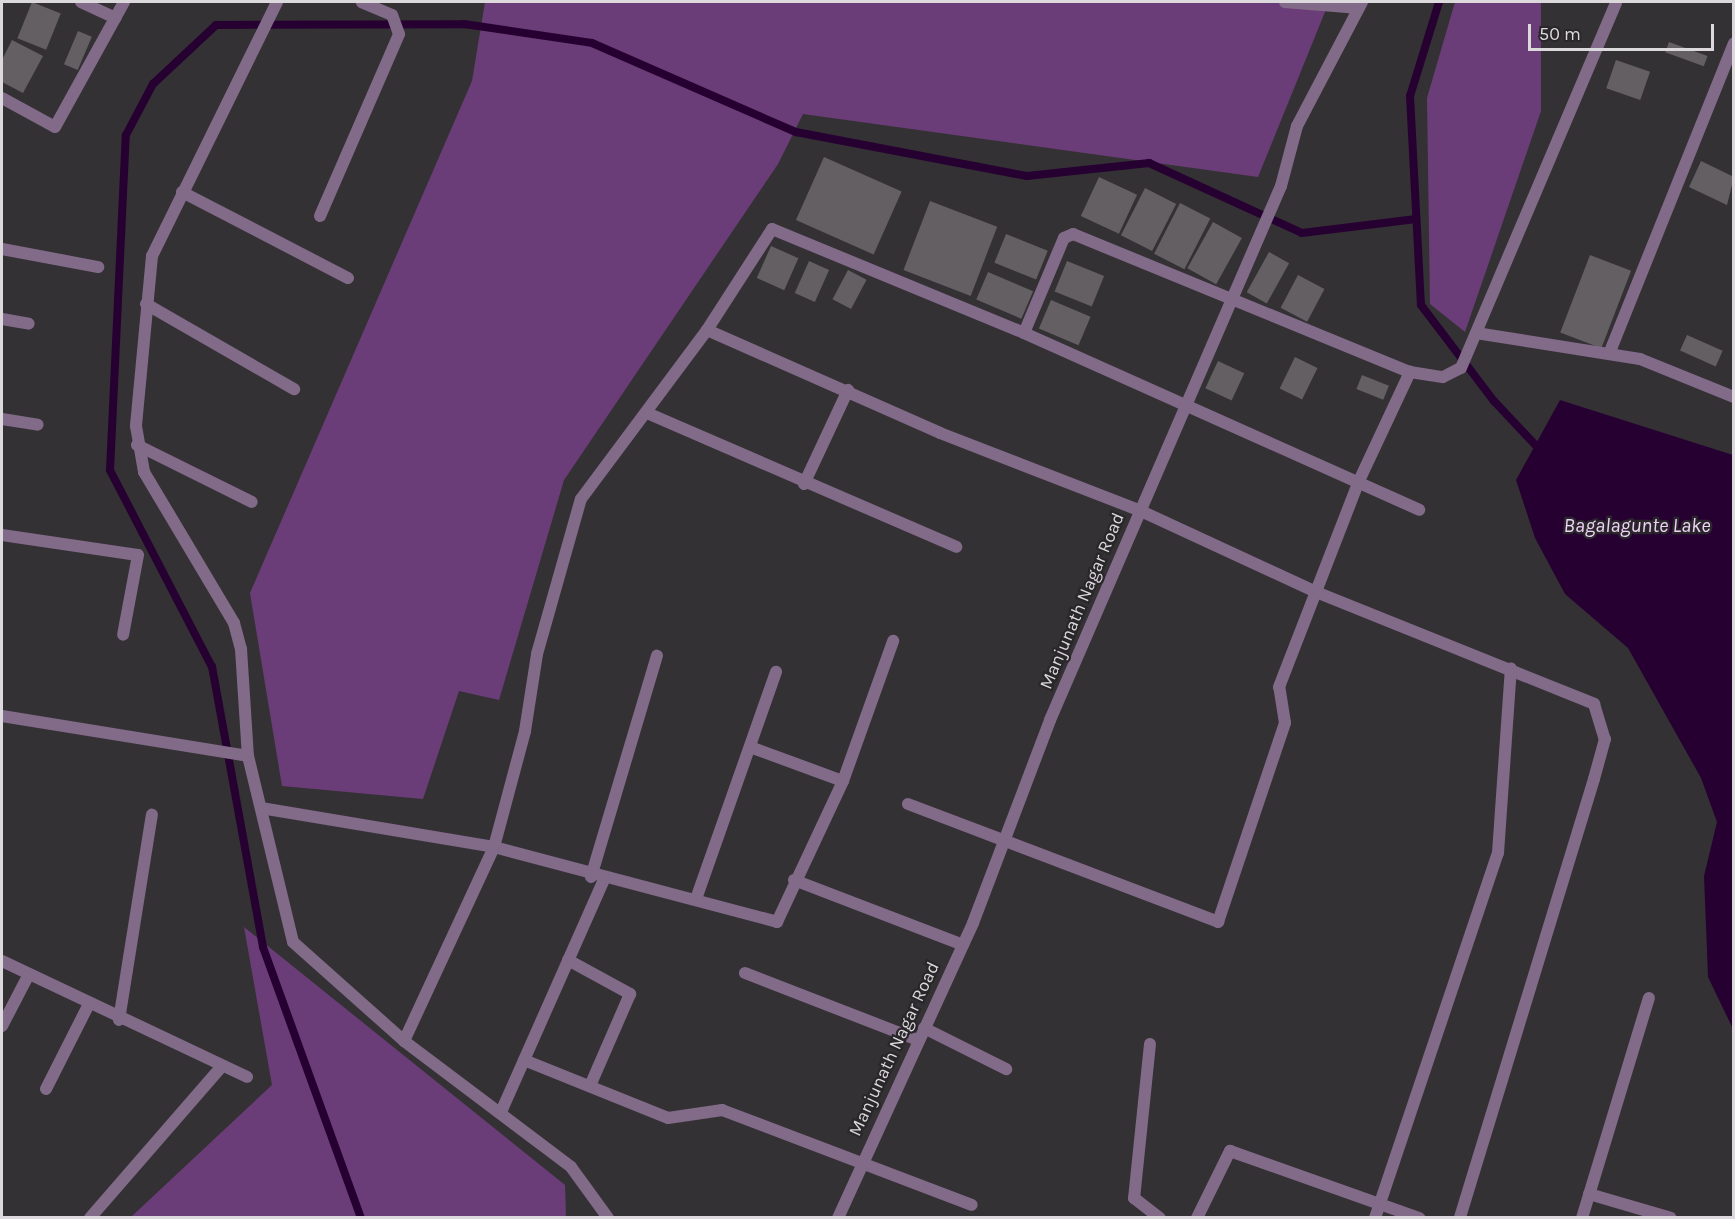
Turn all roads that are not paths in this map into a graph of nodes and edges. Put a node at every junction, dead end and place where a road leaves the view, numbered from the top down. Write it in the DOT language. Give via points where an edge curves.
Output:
graph roads {
  1 [pos="81,2"];
  2 [pos="124,2"];
  3 [pos="277,2"];
  4 [pos="362,2"];
  5 [pos="1286,2"];
  6 [pos="1616,2"];
  7 [pos="1360,5"];
  8 [pos="115,18"];
  9 [pos="1734,43"];
  10 [pos="1729,75"];
  11 [pos="2,98"];
  12 [pos="182,192"];
  13 [pos="320,216"];
  14 [pos="2,249"];
  15 [pos="98,267"];
  16 [pos="348,278"];
  17 [pos="1232,302"];
  18 [pos="146,304"];
  19 [pos="2,319"];
  20 [pos="29,324"];
  21 [pos="707,330"];
  22 [pos="1024,333"];
  23 [pos="1476,333"];
  24 [pos="1609,354"];
  25 [pos="1410,372"];
  26 [pos="294,389"];
  27 [pos="848,390"];
  28 [pos="1732,393"];
  29 [pos="1187,405"];
  30 [pos="647,413"];
  31 [pos="2,419"];
  32 [pos="38,425"];
  33 [pos="137,445"];
  34 [pos="1359,483"];
  35 [pos="804,484"];
  36 [pos="252,502"];
  37 [pos="1419,510"];
  38 [pos="1141,511"];
  39 [pos="2,535"];
  40 [pos="956,547"];
  41 [pos="1316,592"];
  42 [pos="123,634"];
  43 [pos="893,641"];
  44 [pos="657,656"];
  45 [pos="1511,668"];
  46 [pos="776,672"];
  47 [pos="2,716"];
  48 [pos="750,747"];
  49 [pos="248,756"];
  50 [pos="843,781"];
  51 [pos="908,804"];
  52 [pos="261,808"];
  53 [pos="152,815"];
  54 [pos="1005,840"];
  55 [pos="494,847"];
  56 [pos="591,877"];
  57 [pos="604,880"];
  58 [pos="794,880"];
  59 [pos="696,899"];
  60 [pos="963,945"];
  61 [pos="568,960"];
  62 [pos="2,961"];
  63 [pos="745,973"];
  64 [pos="28,976"];
  65 [pos="1649,998"];
  66 [pos="88,1006"];
  67 [pos="119,1020"];
  68 [pos="2,1026"];
  69 [pos="921,1034"];
  70 [pos="404,1041"];
  71 [pos="1150,1044"];
  72 [pos="524,1060"];
  73 [pos="222,1066"];
  74 [pos="1006,1069"];
  75 [pos="247,1077"];
  76 [pos="590,1086"];
  77 [pos="46,1089"];
  78 [pos="501,1112"];
  79 [pos="862,1160"];
  80 [pos="1589,1194"];
  81 [pos="1383,1203"];
  82 [pos="972,1204"];
  83 [pos="605,1216"];
  84 [pos="90,1218"];
  85 [pos="838,1218"];
  86 [pos="1160,1218"];
  87 [pos="1197,1218"];
  88 [pos="1375,1218"];
  89 [pos="1419,1218"];
  90 [pos="1460,1218"];
  91 [pos="1582,1218"];
  92 [pos="1671,1218"];
  1 -- 8 [label="street"];
  2 -- 8 [label="street"];
  3 -- 12 [label="street"];
  4 -- 13 [label="street" via="398,23"];
  5 -- 7 [label="street"];
  6 -- 23 [label="street"];
  7 -- 17 [label="street, Manjunath Nagar Road" via="1297,126 1281,186"];
  8 -- 11 [label="street" via="55,127"];
  9 -- 10 [label="street"];
  10 -- 24 [label="street"];
  12 -- 16 [label="street"];
  12 -- 18 [label="street" via="158,237"];
  14 -- 15 [label="street"];
  17 -- 22 [label="street" via="1073,234 1064,238"];
  17 -- 25 [label="street"];
  17 -- 29 [label="street, Manjunath Nagar Road"];
  18 -- 26 [label="street"];
  18 -- 33 [label="street"];
  19 -- 20 [label="street"];
  21 -- 22 [label="street" via="772,229"];
  21 -- 27 [label="street"];
  21 -- 30 [label="street"];
  22 -- 29 [label="street"];
  23 -- 24 [label="street"];
  23 -- 25 [label="street" via="1461,368 1443,376"];
  24 -- 28 [label="street" via="1640,359"];
  25 -- 34 [label="street"];
  27 -- 35 [label="street"];
  27 -- 38 [label="street"];
  29 -- 34 [label="street"];
  29 -- 38 [label="street, Manjunath Nagar Road"];
  30 -- 35 [label="street"];
  30 -- 55 [label="street" via="581,499 537,654 525,731"];
  31 -- 32 [label="street"];
  33 -- 36 [label="street"];
  33 -- 49 [label="street" via="144,472 234,623 241,649"];
  34 -- 37 [label="street"];
  34 -- 41 [label="street"];
  35 -- 40 [label="street"];
  38 -- 41 [label="street"];
  38 -- 54 [label="street, Manjunath Nagar Road"];
  39 -- 42 [label="street" via="138,555"];
  41 -- 45 [label="street"];
  41 -- 54 [label="street" via="1279,687 1285,723 1218,922"];
  43 -- 50 [label="street"];
  44 -- 56 [label="street"];
  45 -- 81 [label="street" via="1498,853"];
  45 -- 90 [label="street" via="1594,704 1605,739 1537,980"];
  46 -- 48 [label="street"];
  47 -- 49 [label="street"];
  48 -- 50 [label="street"];
  48 -- 59 [label="street"];
  49 -- 52 [label="street"];
  50 -- 58 [label="street"];
  51 -- 54 [label="street"];
  52 -- 55 [label="street"];
  52 -- 70 [label="street" via="293,942"];
  53 -- 67 [label="street"];
  54 -- 60 [label="street, Manjunath Nagar Road"];
  55 -- 56 [label="street"];
  55 -- 70 [label="street"];
  56 -- 57 [label="street"];
  57 -- 59 [label="street"];
  57 -- 61 [label="street"];
  58 -- 59 [label="street" via="777,922"];
  58 -- 60 [label="street"];
  60 -- 69 [label="street, Manjunath Nagar Road"];
  61 -- 72 [label="street"];
  61 -- 76 [label="street" via="630,994"];
  62 -- 64 [label="street"];
  63 -- 69 [label="street"];
  64 -- 66 [label="street"];
  64 -- 68 [label="street"];
  65 -- 80 [label="street"];
  66 -- 67 [label="street"];
  66 -- 77 [label="street"];
  67 -- 73 [label="street"];
  69 -- 74 [label="street"];
  69 -- 79 [label="street, Manjunath Nagar Road"];
  70 -- 78 [label="street"];
  71 -- 86 [label="street" via="1134,1198"];
  72 -- 76 [label="street"];
  72 -- 78 [label="street"];
  73 -- 75 [label="street"];
  73 -- 84 [label="street"];
  76 -- 79 [label="street" via="668,1119 722,1110"];
  78 -- 83 [label="street" via="572,1167"];
  79 -- 82 [label="street"];
  79 -- 85 [label="street, Manjunath Nagar Road"];
  80 -- 91 [label="street"];
  80 -- 92 [label="street"];
  81 -- 87 [label="street" via="1230,1151"];
  81 -- 88 [label="street"];
  81 -- 89 [label="street"];
}
